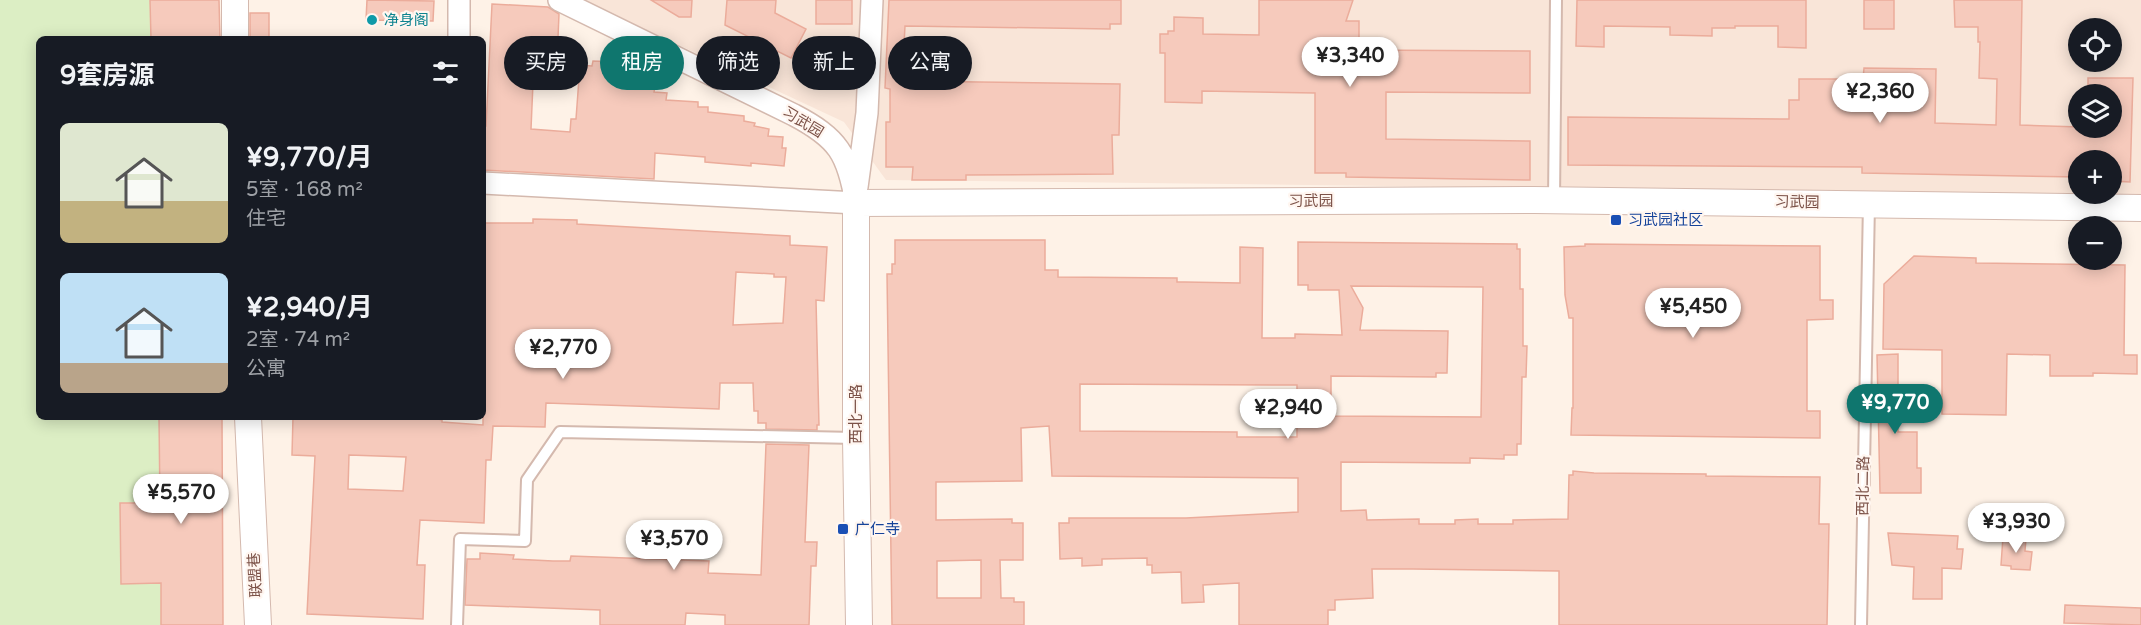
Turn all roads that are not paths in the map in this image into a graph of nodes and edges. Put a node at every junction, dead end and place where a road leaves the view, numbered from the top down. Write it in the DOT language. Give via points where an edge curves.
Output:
graph roads {
  1 [pos="235,0"];
  2 [pos="459,0"];
  3 [pos="559,0"];
  4 [pos="872,0"];
  5 [pos="1556,0"];
  6 [pos="235,36"];
  7 [pos="459,36"];
  8 [pos="486,183"];
  9 [pos="1554,200"];
  10 [pos="856,203"];
  11 [pos="1869,203"];
  12 [pos="2141,208"];
  13 [pos="248,420"];
  14 [pos="856,438"];
  15 [pos="258,625"];
  16 [pos="457,625"];
  17 [pos="859,625"];
  18 [pos="1861,625"];
  1 -- 6 [label="street"];
  2 -- 7 [label="street"];
  3 -- 10 [label="street, 习武园" via="821,131 835,142 844,158"];
  4 -- 10 [label="street" via="867,122"];
  5 -- 9 [label="lane"];
  8 -- 10 [label="street"];
  9 -- 10 [label="street, 习武园"];
  9 -- 11 [label="street, 习武园"];
  10 -- 14 [label="street, 西北一路"];
  11 -- 12 [label="street, 习武园"];
  11 -- 18 [label="lane, 西北二路"];
  13 -- 15 [label="street, 联盟巷"];
  14 -- 16 [label="lane" via="560,432 527,480 525,541 460,539"];
  14 -- 17 [label="street, 西北一路"];
}
